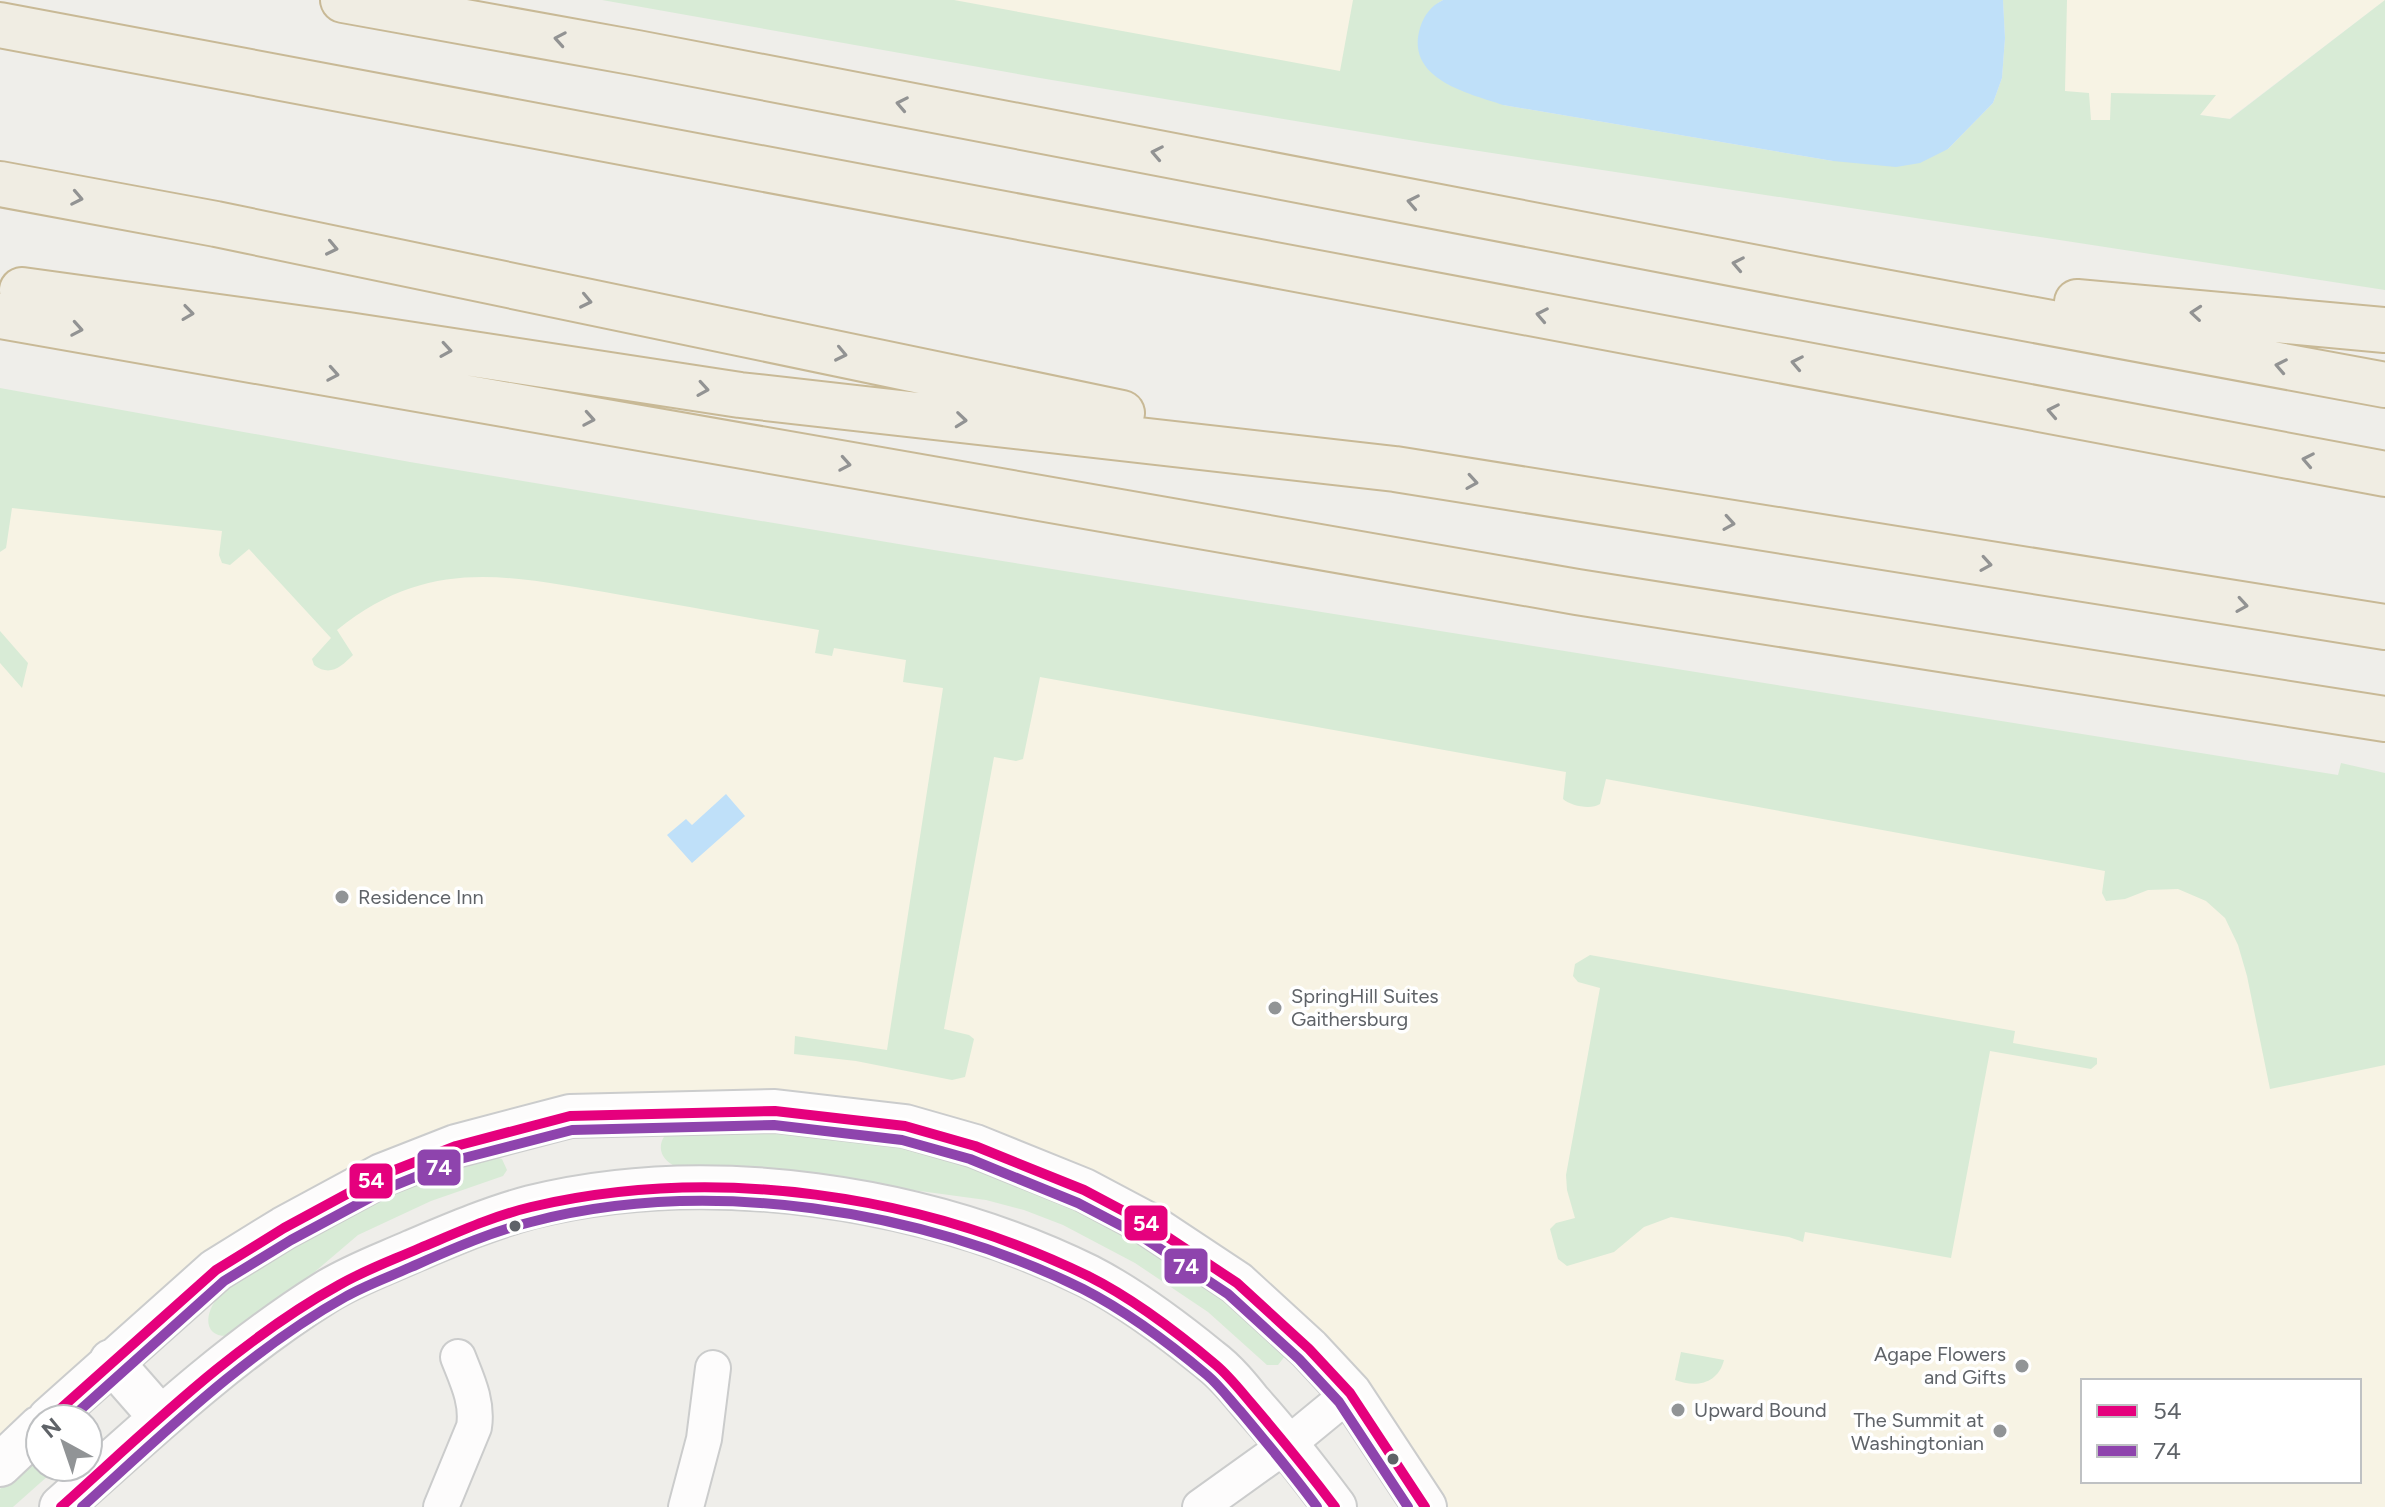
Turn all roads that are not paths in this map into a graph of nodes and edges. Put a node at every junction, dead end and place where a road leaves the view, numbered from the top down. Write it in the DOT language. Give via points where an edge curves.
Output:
graph roads {
  1 [pos="343,0"];
  2 [pos="0,25"];
  3 [pos="0,184"];
  4 [pos="1814,279"];
  5 [pos="0,287"];
  6 [pos="0,316"];
  7 [pos="2385,330"];
  8 [pos="2385,385"];
  9 [pos="1395,469"];
  10 [pos="2385,474"];
  11 [pos="2385,627"];
  12 [pos="2374,721"];
  13 [pos="458,1357"];
  14 [pos="111,1361"];
  15 [pos="713,1368"];
  16 [pos="1350,1393"];
  17 [pos="66,1403"];
  18 [pos="161,1418"];
  19 [pos="24,1442"];
  20 [pos="1288,1444"];
  21 [pos="0,1465"];
  22 [pos="61,1507"];
  23 [pos="441,1507"];
  24 [pos="686,1507"];
  25 [pos="1200,1507"];
  26 [pos="1335,1507"];
  27 [pos="1425,1507"];
  4 -- 1 [label="highway, one-way"];
  10 -- 2 [label="highway, one-way"];
  3 -- 9 [label="highway, one-way" via="216,224"];
  7 -- 4 [label="highway, one-way"];
  8 -- 4 [label="highway, one-way"];
  5 -- 9 [label="highway, one-way" via="740,395"];
  6 -- 12 [label="highway, one-way" via="1577,592"];
  9 -- 11 [label="highway, one-way"];
  13 -- 23 [label="street" via="476,1414"];
  14 -- 16 [label="street" via="216,1270 382,1175 456,1146 570,1116 775,1111 905,1126 975,1146 1084,1190 1148,1224 1237,1283"];
  14 -- 17 [label="street"];
  14 -- 18 [label="street"];
  15 -- 24 [label="street" via="704,1439"];
  16 -- 20 [label="street"];
  16 -- 27 [label="street"];
  18 -- 20 [label="street" via="230,1360 327,1291 447,1236 579,1197 726,1188 872,1203 970,1227 1090,1277 1214,1362"];
  18 -- 22 [label="street"];
  19 -- 21 [label="street"];
  20 -- 25 [label="street"];
  20 -- 26 [label="street"];
}
